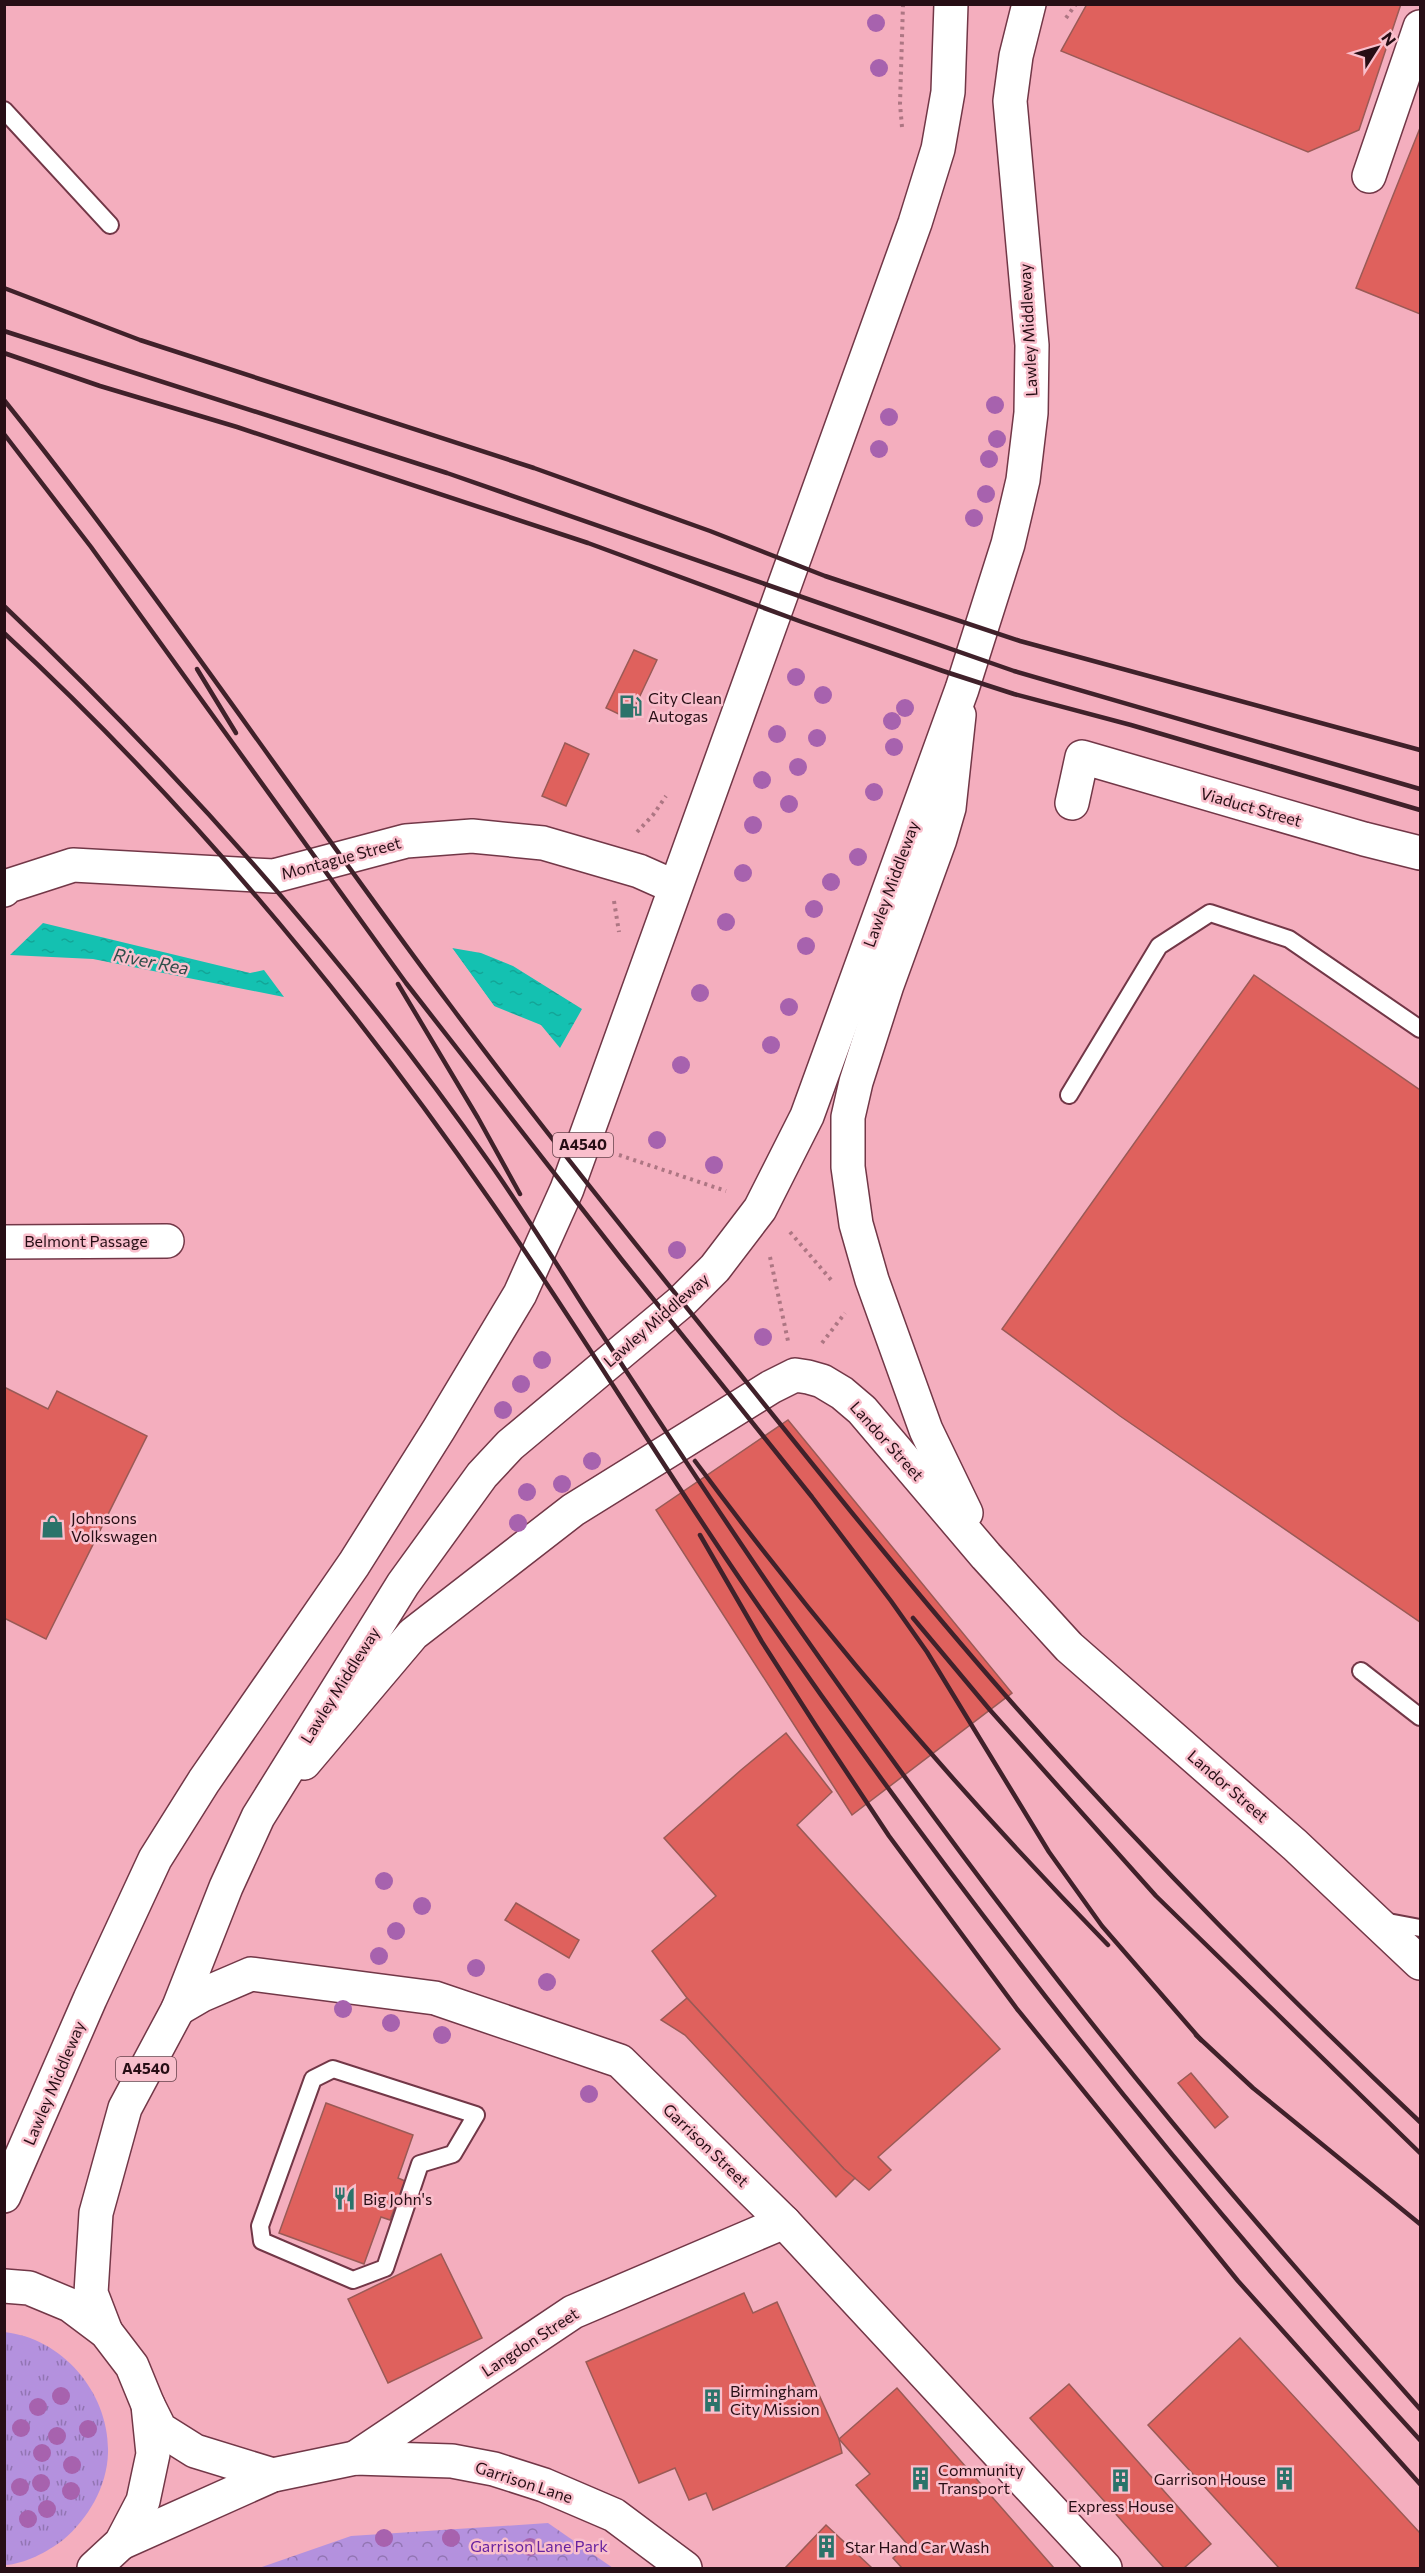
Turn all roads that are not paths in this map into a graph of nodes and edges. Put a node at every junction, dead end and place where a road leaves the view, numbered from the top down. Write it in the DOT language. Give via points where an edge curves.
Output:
graph roads {
  1 [pos="951,4"];
  2 [pos="1029,4"];
  3 [pos="1420,27"];
  4 [pos="4,110"];
  5 [pos="1369,176"];
  6 [pos="110,225"];
  7 [pos="962,689"];
  8 [pos="1072,803"];
  9 [pos="1420,853"];
  10 [pos="6,886"];
  11 [pos="675,887"];
  12 [pos="1420,1029"];
  13 [pos="1069,1095"];
  14 [pos="167,1241"];
  15 [pos="4,1242"];
  16 [pos="986,1556"];
  17 [pos="1361,1671"];
  18 [pos="1420,1717"];
  19 [pos="258,1817"];
  20 [pos="1374,1919"];
  21 [pos="1420,1928"];
  22 [pos="1420,1963"];
  23 [pos="178,2009"];
  24 [pos="476,2115"];
  25 [pos="4,2196"];
  26 [pos="784,2222"];
  27 [pos="4,2286"];
  28 [pos="106,2332"];
  29 [pos="148,2405"];
  30 [pos="355,2457"];
  31 [pos="273,2475"];
  32 [pos="121,2543"];
  33 [pos="94,2568"];
  34 [pos="685,2568"];
  35 [pos="1105,2568"];
  1 -- 11 [label="main road, Lawley Middleway / A4540" via="948,92 938,149 915,224"];
  2 -- 7 [label="main road, Lawley Middleway / A4540" via="1010,101 1032,345 1031,413 1023,480 1008,544"];
  3 -- 5 [label="main road"];
  4 -- 6 [label="lane"];
  7 -- 16 [label="main road" via="949,808 864,1056 849,1117 848,1167 856,1224 872,1280 926,1430"];
  7 -- 19 [label="main road, Lawley Middleway / A4540" via="807,1116 760,1209 715,1268 681,1302 551,1409 482,1475 403,1584"];
  8 -- 9 [label="main road, Viaduct Street" via="1082,757"];
  10 -- 11 [label="main road, Montague Street" via="73,864 274,876 406,841 472,836 543,843 639,871"];
  11 -- 25 [label="main road, Lawley Middleway / A4540" via="567,1189 520,1294 354,1564 204,1780 155,1859"];
  12 -- 13 [label="lane" via="1289,939 1210,913 1159,946"];
  14 -- 15 [label="main road, Belmont Passage"];
  16 -- 19 [label="main road, Landor Street" via="862,1410 822,1381 795,1375 573,1510 412,1634"];
  16 -- 20 [label="main road, Landor Street" via="1069,1647"];
  17 -- 18 [label="lane"];
  19 -- 23 [label="main road, Lawley Middleway / A4540"];
  20 -- 21 [label="lane"];
  20 -- 22 [label="main road, Landor Street"];
  23 -- 26 [label="main road, Garrison Street" via="251,1974 435,1998 620,2061"];
  23 -- 28 [label="main road, Lawley Middleway / A4540" via="126,2108 96,2213 91,2293"];
  24 -- 24 [label="lane" via="453,2154 420,2164 385,2268 353,2280 262,2241 260,2226 313,2079 333,2069"];
  26 -- 30 [label="main road, Langdon Street" via="573,2312"];
  26 -- 35 [label="main road, Garrison Street"];
  27 -- 28 [label="main road, A4540" via="29,2288 70,2305"];
  28 -- 29 [label="main road, A4540" via="132,2366"];
  29 -- 31 [label="main road, Garrison Lane" via="160,2429 195,2451"];
  29 -- 32 [label="main road, A4540" via="153,2454 143,2501"];
  30 -- 31 [label="main road, Garrison Lane"];
  30 -- 34 [label="main road, Garrison Lane" via="452,2461 544,2485 614,2515"];
  31 -- 32 [label="main road, Garrison Lane"];
  32 -- 33 [label="main road, A4540"];
}
